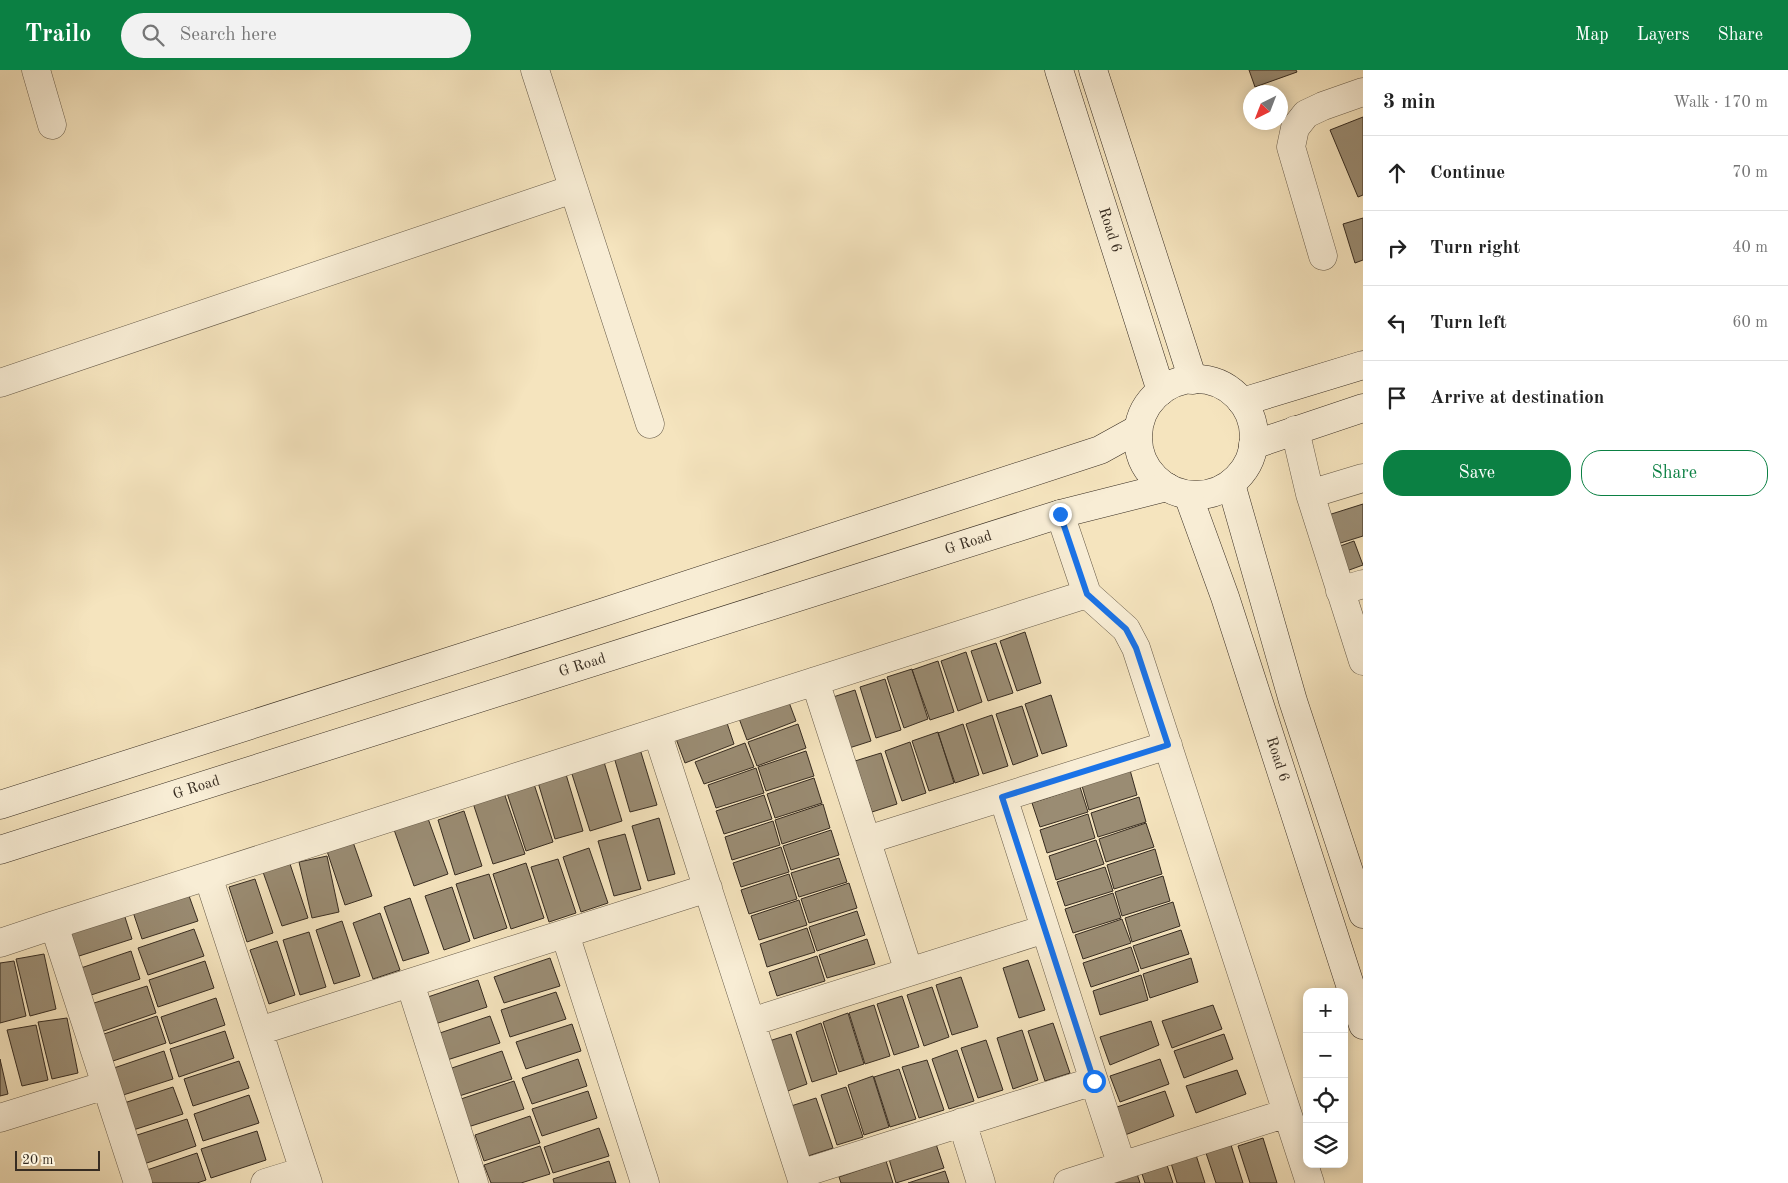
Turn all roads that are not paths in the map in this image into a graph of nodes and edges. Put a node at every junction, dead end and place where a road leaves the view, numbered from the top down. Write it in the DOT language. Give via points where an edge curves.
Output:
graph roads {
  1 [pos="36,70"];
  2 [pos="535,70"];
  3 [pos="1059,70"];
  4 [pos="1094,70"];
  5 [pos="1363,92"];
  6 [pos="52,125"];
  7 [pos="573,189"];
  8 [pos="1323,256"];
  9 [pos="1363,365"];
  10 [pos="1193,380"];
  11 [pos="0,382"];
  12 [pos="1161,390"];
  13 [pos="1242,402"];
  14 [pos="1363,408"];
  15 [pos="650,424"];
  16 [pos="1138,429"];
  17 [pos="1295,430"];
  18 [pos="1253,445"];
  19 [pos="1363,478"];
  20 [pos="1231,484"];
  21 [pos="1178,491"];
  22 [pos="1310,494"];
  23 [pos="1060,514"];
  24 [pos="1351,588"];
  25 [pos="1087,594"];
  26 [pos="1363,660"];
  27 [pos="815,681"];
  28 [pos="657,732"];
  29 [pos="1168,745"];
  30 [pos="1002,797"];
  31 [pos="0,806"];
  32 [pos="867,840"];
  33 [pos="0,850"];
  34 [pos="208,876"];
  35 [pos="708,888"];
  36 [pos="1363,914"];
  37 [pos="54,925"];
  38 [pos="1045,929"];
  39 [pos="565,934"];
  40 [pos="0,943"];
  41 [pos="909,972"];
  42 [pos="410,983"];
  43 [pos="751,1022"];
  44 [pos="1363,1024"];
  45 [pos="259,1031"];
  46 [pos="1094,1081"];
  47 [pos="106,1085"];
  48 [pos="1287,1113"];
  49 [pos="0,1118"];
  50 [pos="962,1122"];
  51 [pos="1122,1166"];
  52 [pos="306,1177"];
  53 [pos="802,1179"];
  54 [pos="138,1183"];
  55 [pos="265,1183"];
  56 [pos="474,1183"];
  57 [pos="645,1183"];
  58 [pos="981,1183"];
  59 [pos="1068,1183"];
  60 [pos="1310,1183"];
  1 -- 6 [label="street"];
  2 -- 7 [label="street"];
  3 -- 12 [label="street, Road 6"];
  4 -- 10 [label="street, Road 6"];
  5 -- 8 [label="street" via="1306,114 1295,128 1291,147"];
  7 -- 11 [label="street"];
  7 -- 15 [label="street"];
  9 -- 13 [label="street"];
  10 -- 12 [label="street" via="1180,381"];
  10 -- 13 [label="street" via="1203,379 1225,387"];
  12 -- 16 [label="street" via="1145,408"];
  13 -- 18 [label="street" via="1252,423"];
  14 -- 17 [label="street"];
  16 -- 21 [label="street" via="1139,452 1149,472"];
  16 -- 31 [label="street" via="1100,450"];
  17 -- 18 [label="street"];
  17 -- 22 [label="street"];
  18 -- 20 [label="street" via="1246,466"];
  19 -- 22 [label="street"];
  20 -- 21 [label="street" via="1211,494"];
  20 -- 36 [label="street" via="1293,701"];
  21 -- 23 [label="street, G Road"];
  21 -- 44 [label="street, Road 6" via="1225,597"];
  22 -- 24 [label="street"];
  23 -- 25 [label="street"];
  23 -- 33 [label="street, G Road"];
  24 -- 26 [label="street"];
  25 -- 27 [label="street"];
  25 -- 29 [label="street" via="1126,629 1136,648"];
  27 -- 28 [label="street"];
  27 -- 32 [label="street"];
  28 -- 34 [label="street"];
  28 -- 35 [label="street"];
  29 -- 30 [label="street"];
  29 -- 48 [label="street"];
  30 -- 32 [label="street"];
  30 -- 38 [label="street"];
  32 -- 41 [label="street"];
  34 -- 37 [label="street"];
  34 -- 45 [label="street"];
  35 -- 39 [label="street"];
  35 -- 43 [label="street"];
  37 -- 40 [label="street"];
  37 -- 47 [label="street"];
  38 -- 41 [label="street"];
  38 -- 46 [label="street"];
  39 -- 42 [label="street"];
  39 -- 57 [label="street"];
  41 -- 43 [label="street"];
  42 -- 45 [label="street"];
  42 -- 56 [label="street"];
  43 -- 53 [label="street"];
  45 -- 52 [label="street"];
  46 -- 50 [label="street"];
  46 -- 51 [label="street"];
  47 -- 49 [label="street"];
  47 -- 54 [label="street"];
  48 -- 51 [label="street"];
  48 -- 60 [label="street"];
  50 -- 53 [label="street"];
  50 -- 58 [label="street"];
  51 -- 59 [label="street"];
  52 -- 55 [label="street"];
}
